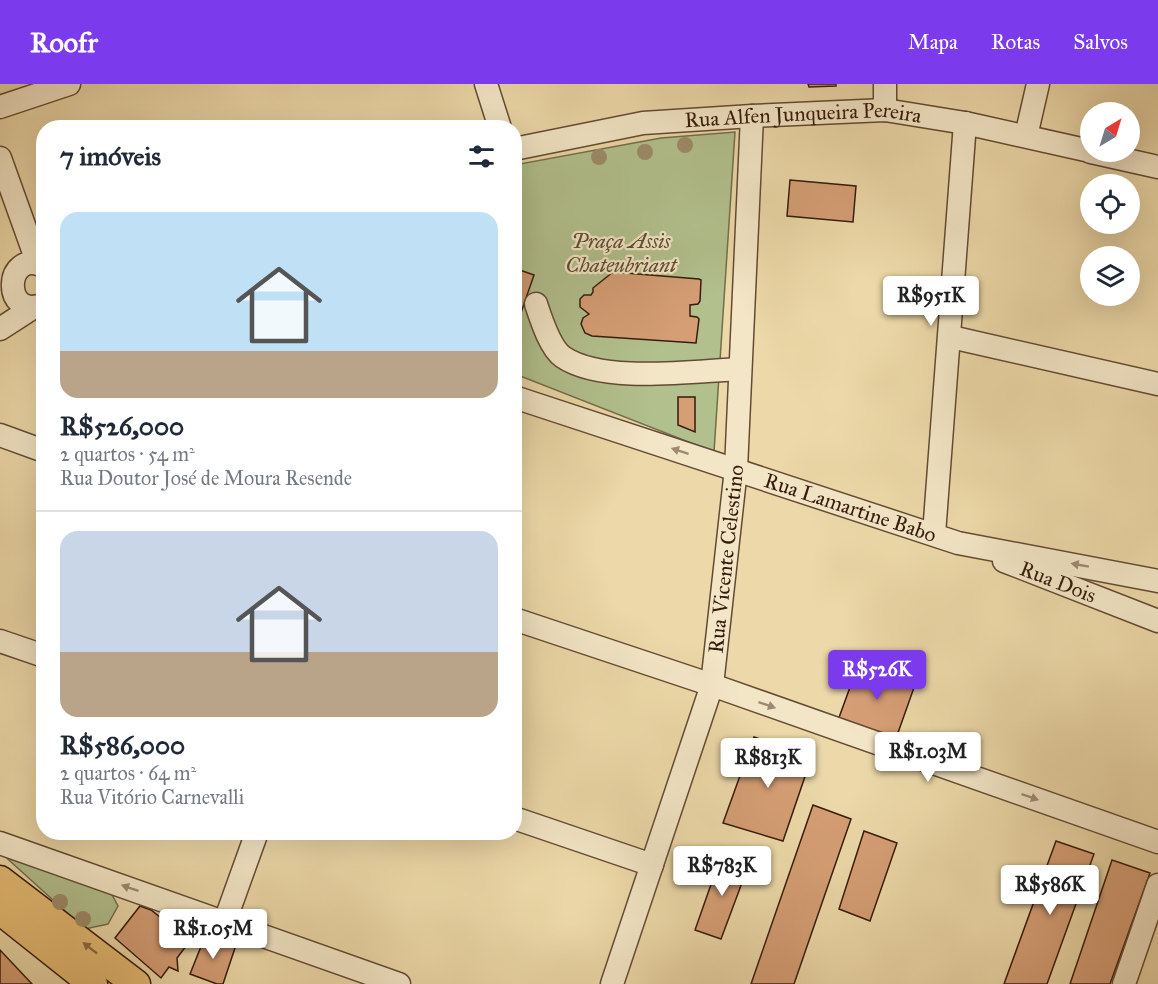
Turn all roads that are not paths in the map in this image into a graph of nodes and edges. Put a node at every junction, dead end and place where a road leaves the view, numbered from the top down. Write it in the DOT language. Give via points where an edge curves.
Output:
graph roads {
  1 [pos="69,84"];
  2 [pos="486,84"];
  3 [pos="885,84"];
  4 [pos="1038,84"];
  5 [pos="0,107"];
  6 [pos="885,110"];
  7 [pos="752,116"];
  8 [pos="497,120"];
  9 [pos="965,123"];
  10 [pos="1026,136"];
  11 [pos="522,147"];
  12 [pos="1080,148"];
  13 [pos="0,158"];
  14 [pos="1137,162"];
  15 [pos="1158,167"];
  16 [pos="36,252"];
  17 [pos="36,265"];
  18 [pos="6,295"];
  19 [pos="536,304"];
  20 [pos="36,306"];
  21 [pos="36,308"];
  22 [pos="0,329"];
  23 [pos="951,337"];
  24 [pos="740,369"];
  25 [pos="1158,384"];
  26 [pos="522,401"];
  27 [pos="0,435"];
  28 [pos="36,448"];
  29 [pos="736,469"];
  30 [pos="934,534"];
  31 [pos="958,543"];
  32 [pos="1122,573"];
  33 [pos="1158,581"];
  34 [pos="1112,604"];
  35 [pos="1158,621"];
  36 [pos="522,623"];
  37 [pos="0,641"];
  38 [pos="36,653"];
  39 [pos="712,685"];
  40 [pos="522,821"];
  41 [pos="254,840"];
  42 [pos="1158,842"];
  43 [pos="0,843"];
  44 [pos="652,865"];
  45 [pos="0,880"];
  46 [pos="1158,885"];
  47 [pos="0,910"];
  48 [pos="225,921"];
  49 [pos="84,981"];
  50 [pos="136,984"];
  51 [pos="399,984"];
  52 [pos="612,984"];
  53 [pos="1124,984"];
  1 -- 5 [label="street"];
  2 -- 8 [label="street"];
  3 -- 6 [label="street"];
  4 -- 10 [label="street"];
  6 -- 7 [label="street, Rua Alfen Junqueira Pereira"];
  6 -- 9 [label="street, Rua Alfen Junqueira Pereira"];
  7 -- 11 [label="street, Rua Alfen Junqueira Pereira" via="643,123"];
  7 -- 24 [label="street, Rua Vicente Celestino"];
  9 -- 10 [label="street, Rua Alfen Junqueira Pereira"];
  9 -- 23 [label="street"];
  10 -- 12 [label="street, Rua Alfen Junqueira Pereira"];
  13 -- 16 [label="street"];
  14 -- 15 [label="street, Rua Alfen Junqueira Pereira"];
  17 -- 18 [label="street" via="19,269"];
  18 -- 20 [label="street" via="27,306"];
  19 -- 24 [label="street" via="562,356 592,370 629,374"];
  21 -- 22 [label="street"];
  23 -- 25 [label="street"];
  23 -- 30 [label="street"];
  24 -- 29 [label="street, Rua Vicente Celestino"];
  29 -- 26 [label="street, Rua Lamartine Babo, one-way"];
  27 -- 28 [label="street"];
  29 -- 30 [label="street, Rua Lamartine Babo"];
  29 -- 39 [label="street, Rua Vicente Celestino"];
  30 -- 31 [label="street, Rua Lamartine Babo"];
  32 -- 31 [label="street, Rua Lamartine Babo, one-way"];
  31 -- 34 [label="street, Rua Dois"];
  32 -- 33 [label="street, Rua Lamartine Babo"];
  32 -- 34 [label="street" via="1115,581"];
  34 -- 35 [label="street, Rua Dois"];
  36 -- 39 [label="street"];
  37 -- 38 [label="street"];
  39 -- 42 [label="street, one-way"];
  39 -- 44 [label="street, Rua Vicente Celestino"];
  40 -- 44 [label="street"];
  41 -- 48 [label="street"];
  48 -- 43 [label="street, one-way"];
  44 -- 52 [label="street, Rua Vicente Celestino"];
  50 -- 45 [label="main road, one-way"];
  46 -- 53 [label="street"];
  47 -- 49 [label="main road"];
  48 -- 51 [label="street"];
}
